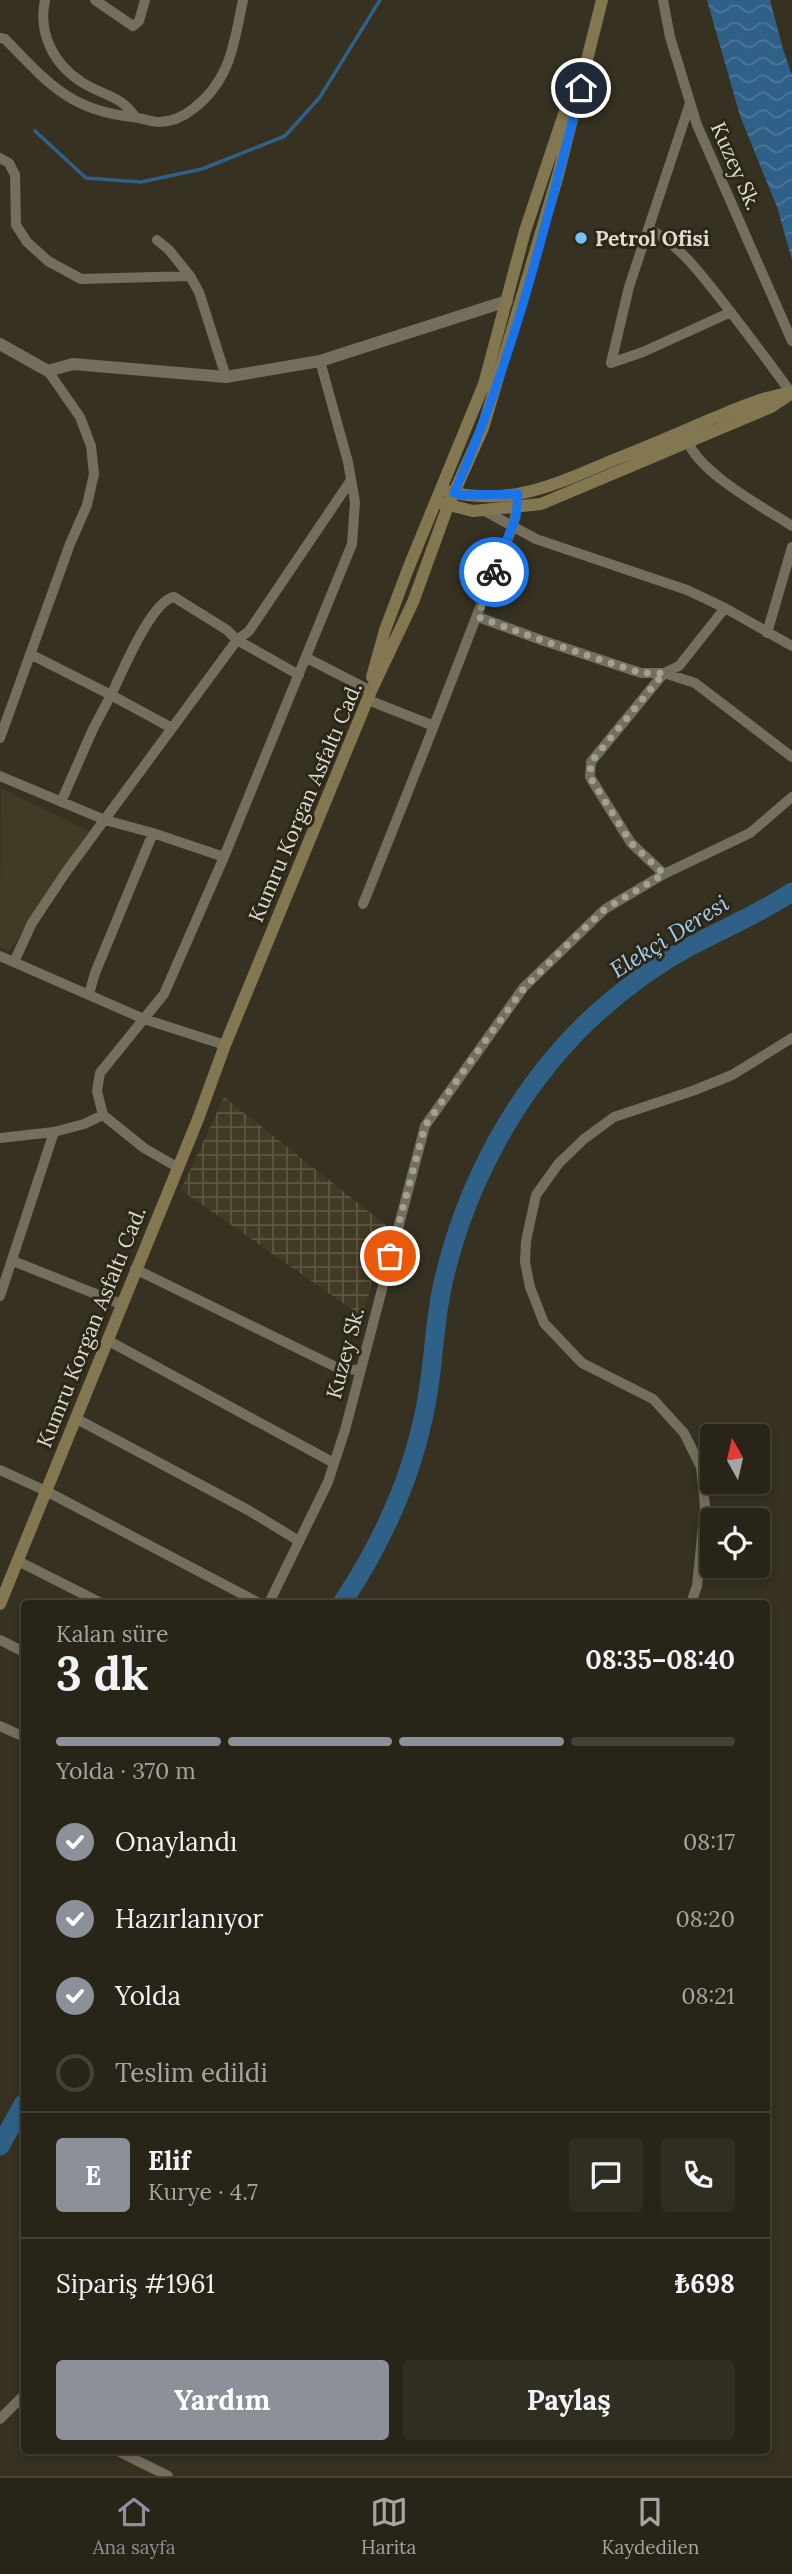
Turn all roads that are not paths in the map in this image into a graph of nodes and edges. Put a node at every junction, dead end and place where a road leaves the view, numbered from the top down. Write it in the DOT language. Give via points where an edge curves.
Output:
graph roads {
  1 [pos="45,0"];
  2 [pos="95,0"];
  3 [pos="145,0"];
  4 [pos="243,0"];
  5 [pos="602,0"];
  6 [pos="663,0"];
  7 [pos="0,38"];
  8 [pos="589,48"];
  9 [pos="690,103"];
  10 [pos="135,117"];
  11 [pos="0,158"];
  12 [pos="650,229"];
  13 [pos="157,240"];
  14 [pos="190,276"];
  15 [pos="507,301"];
  16 [pos="731,313"];
  17 [pos="792,341"];
  18 [pos="0,344"];
  19 [pos="320,361"];
  20 [pos="48,372"];
  21 [pos="226,377"];
  22 [pos="792,393"];
  23 [pos="739,414"];
  24 [pos="685,437"];
  25 [pos="351,480"];
  26 [pos="454,493"];
  27 [pos="437,495"];
  28 [pos="517,501"];
  29 [pos="448,506"];
  30 [pos="483,510"];
  31 [pos="792,526"];
  32 [pos="513,527"];
  33 [pos="792,547"];
  34 [pos="724,608"];
  35 [pos="478,617"];
  36 [pos="767,633"];
  37 [pos="237,640"];
  38 [pos="792,646"];
  39 [pos="30,654"];
  40 [pos="307,658"];
  41 [pos="664,673"];
  42 [pos="299,674"];
  43 [pos="110,695"];
  44 [pos="370,696"];
  45 [pos="434,726"];
  46 [pos="170,727"];
  47 [pos="0,738"];
  48 [pos="792,757"];
  49 [pos="0,776"];
  50 [pos="792,797"];
  51 [pos="61,802"];
  52 [pos="106,820"];
  53 [pos="153,832"];
  54 [pos="224,858"];
  55 [pos="664,874"];
  56 [pos="363,904"];
  57 [pos="0,956"];
  58 [pos="14,962"];
  59 [pos="89,994"];
  60 [pos="144,1019"];
  61 [pos="792,1038"];
  62 [pos="225,1045"];
  63 [pos="103,1115"];
  64 [pos="54,1132"];
  65 [pos="0,1138"];
  66 [pos="177,1167"];
  67 [pos="13,1261"];
  68 [pos="135,1269"];
  69 [pos="0,1296"];
  70 [pos="121,1304"];
  71 [pos="107,1340"];
  72 [pos="361,1370"];
  73 [pos="75,1418"];
  74 [pos="334,1464"];
  75 [pos="0,1470"];
  76 [pos="46,1491"];
  77 [pos="299,1541"];
  78 [pos="18,1561"];
  79 [pos="96,1600"];
  80 [pos="253,1600"];
  81 [pos="270,1600"];
  82 [pos="692,1600"];
  83 [pos="0,1604"];
  84 [pos="0,1640"];
  85 [pos="21,1650"];
  86 [pos="0,1726"];
  87 [pos="21,1736"];
  88 [pos="21,2399"];
  89 [pos="0,2419"];
  90 [pos="124,2454"];
  91 [pos="168,2476"];
  1 -- 10 [label="street" via="43,28 61,64 81,82 122,101"];
  2 -- 3 [label="street" via="133,26"];
  4 -- 10 [label="street" via="231,57 210,93 182,117 160,122"];
  5 -- 8 [label="main road, Kumru Korgan Asfaltı Cad."];
  6 -- 9 [label="street, Kuzey Sk."];
  7 -- 10 [label="street" via="72,101 98,112"];
  8 -- 15 [label="main road" via="542,177"];
  8 -- 26 [label="main road, Kumru Korgan Asfaltı Cad." via="521,306 483,428"];
  9 -- 12 [label="street"];
  9 -- 17 [label="street, Kuzey Sk."];
  11 -- 14 [label="street" via="15,175 16,226 48,261 80,279"];
  12 -- 16 [label="street" via="696,268"];
  12 -- 16 [label="street" via="629,287 611,363"];
  13 -- 14 [label="street"];
  14 -- 21 [label="street"];
  15 -- 19 [label="street"];
  15 -- 27 [label="main road" via="484,384"];
  16 -- 22 [label="street"];
  18 -- 20 [label="street"];
  19 -- 21 [label="street"];
  19 -- 25 [label="street"];
  20 -- 21 [label="street" via="73,364"];
  20 -- 39 [label="street" via="80,417 91,446 94,474 87,505"];
  22 -- 23 [label="main road" via="771,396"];
  22 -- 23 [label="main road" via="771,407"];
  23 -- 24 [label="main road"];
  24 -- 28 [label="main road" via="541,504"];
  24 -- 31 [label="street" via="708,470"];
  25 -- 37 [label="street" via="249,631"];
  25 -- 40 [label="street" via="355,502 352,544"];
  26 -- 27 [label="main road"];
  26 -- 28 [label="main road"];
  26 -- 29 [label="main road, Kumru Korgan Asfaltı Cad."];
  27 -- 29 [label="main road"];
  27 -- 44 [label="main road" via="385,630"];
  28 -- 30 [label="main road"];
  28 -- 32 [label="street"];
  29 -- 30 [label="main road"];
  29 -- 44 [label="main road, Kumru Korgan Asfaltı Cad." via="418,591"];
  30 -- 32 [label="street"];
  32 -- 34 [label="street" via="687,590"];
  32 -- 35 [label="street"];
  33 -- 36 [label="street"];
  34 -- 36 [label="street"];
  34 -- 41 [label="street" via="679,666"];
  35 -- 41 [label="street" via="641,673"];
  35 -- 45 [label="street"];
  36 -- 38 [label="street"];
  37 -- 42 [label="street"];
  37 -- 43 [label="street" via="174,597 168,598 140,637"];
  37 -- 46 [label="street"];
  39 -- 43 [label="street"];
  39 -- 47 [label="street"];
  40 -- 42 [label="street"];
  40 -- 44 [label="street"];
  41 -- 48 [label="street" via="695,683"];
  41 -- 55 [label="street" via="591,762 590,777 631,843"];
  42 -- 54 [label="street"];
  43 -- 46 [label="street"];
  43 -- 51 [label="street"];
  44 -- 45 [label="street"];
  44 -- 62 [label="main road, Kumru Korgan Asfaltı Cad."];
  45 -- 56 [label="street"];
  46 -- 52 [label="street"];
  49 -- 51 [label="street"];
  50 -- 55 [label="street, Kuzey Sk." via="750,833"];
  51 -- 52 [label="street"];
  52 -- 53 [label="street"];
  52 -- 58 [label="street" via="32,923"];
  53 -- 54 [label="street"];
  53 -- 59 [label="street"];
  54 -- 60 [label="street" via="164,994"];
  55 -- 72 [label="street, Kuzey Sk." via="605,909 524,988 425,1126"];
  57 -- 58 [label="street"];
  58 -- 59 [label="street"];
  59 -- 60 [label="street"];
  60 -- 62 [label="street"];
  60 -- 63 [label="street" via="100,1073 97,1091"];
  61 -- 82 [label="street" via="732,1074 614,1117 584,1139 536,1195 524,1262 544,1323 582,1363 653,1399 684,1433 701,1467 705,1506"];
  62 -- 66 [label="main road, Kumru Korgan Asfaltı Cad."];
  63 -- 64 [label="street"];
  63 -- 66 [label="street"];
  64 -- 65 [label="street"];
  64 -- 67 [label="street"];
  66 -- 68 [label="main road, Kumru Korgan Asfaltı Cad."];
  67 -- 69 [label="street"];
  67 -- 70 [label="street"];
  68 -- 70 [label="main road, Kumru Korgan Asfaltı Cad."];
  68 -- 72 [label="street" via="340,1369"];
  70 -- 71 [label="main road, Kumru Korgan Asfaltı Cad."];
  71 -- 73 [label="main road, Kumru Korgan Asfaltı Cad."];
  71 -- 74 [label="street"];
  72 -- 74 [label="street, Kuzey Sk."];
  73 -- 76 [label="main road, Kumru Korgan Asfaltı Cad."];
  73 -- 77 [label="street"];
  74 -- 77 [label="street, Kuzey Sk."];
  75 -- 76 [label="street"];
  76 -- 78 [label="main road, Kumru Korgan Asfaltı Cad."];
  76 -- 80 [label="street"];
  77 -- 81 [label="street, Kuzey Sk."];
  78 -- 79 [label="street"];
  78 -- 83 [label="main road, Kumru Korgan Asfaltı Cad."];
  84 -- 85 [label="street"];
  86 -- 87 [label="street"];
  88 -- 89 [label="street"];
  90 -- 91 [label="street"];
}
